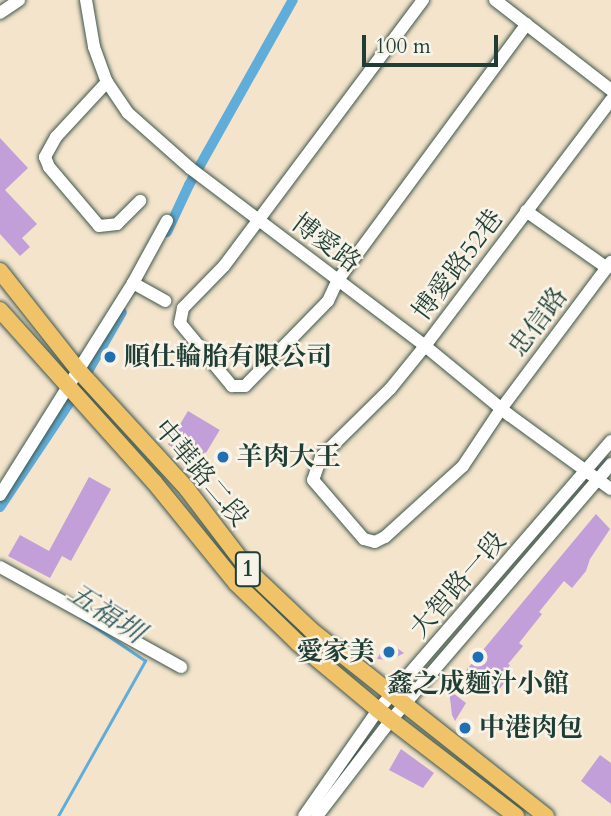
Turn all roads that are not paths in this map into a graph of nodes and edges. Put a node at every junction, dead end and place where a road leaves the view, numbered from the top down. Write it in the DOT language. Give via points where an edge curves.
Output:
graph roads {
  1 [pos="19,0"];
  2 [pos="86,0"];
  3 [pos="423,0"];
  4 [pos="495,0"];
  5 [pos="0,13"];
  6 [pos="527,24"];
  7 [pos="107,82"];
  8 [pos="611,90"];
  9 [pos="611,100"];
  10 [pos="140,201"];
  11 [pos="527,211"];
  12 [pos="259,220"];
  13 [pos="167,221"];
  14 [pos="609,265"];
  15 [pos="0,272"];
  16 [pos="338,280"];
  17 [pos="133,283"];
  18 [pos="165,301"];
  19 [pos="0,310"];
  20 [pos="425,346"];
  21 [pos="79,371"];
  22 [pos="68,387"];
  23 [pos="501,409"];
  24 [pos="611,441"];
  25 [pos="611,464"];
  26 [pos="587,470"];
  27 [pos="4,479"];
  28 [pos="598,479"];
  29 [pos="611,489"];
  30 [pos="0,495"];
  31 [pos="375,542"];
  32 [pos="0,567"];
  33 [pos="181,667"];
  34 [pos="398,702"];
  35 [pos="384,715"];
  36 [pos="349,765"];
  37 [pos="303,816"];
  38 [pos="317,816"];
  39 [pos="516,816"];
  40 [pos="546,816"];
  1 -- 5 [label="street"];
  2 -- 7 [label="street, 博愛路" via="94,47"];
  3 -- 12 [label="street"];
  4 -- 6 [label="street"];
  6 -- 8 [label="street"];
  6 -- 16 [label="street"];
  7 -- 10 [label="street" via="56,137 45,157 99,226 117,225"];
  7 -- 12 [label="street, 博愛路" via="128,113"];
  9 -- 11 [label="street, 博愛路52巷"];
  11 -- 14 [label="street"];
  11 -- 20 [label="street, 博愛路52巷"];
  12 -- 16 [label="street, 博愛路"];
  12 -- 16 [label="street" via="224,266 183,308 180,323 232,386 245,386 328,301"];
  13 -- 17 [label="street"];
  14 -- 23 [label="street, 忠信路"];
  15 -- 21 [label="main road, 中華路二段 / 1"];
  16 -- 20 [label="street, 博愛路"];
  17 -- 18 [label="street"];
  17 -- 21 [label="street"];
  19 -- 22 [label="main road, 中華路二段 / 1"];
  20 -- 23 [label="street, 博愛路"];
  20 -- 31 [label="street, 博愛路52巷" via="390,389 321,457 313,480 365,539"];
  21 -- 22 [label="street"];
  21 -- 34 [label="main road, 中華路二段 / 1" via="187,489 251,573 310,630"];
  22 -- 27 [label="street"];
  22 -- 35 [label="main road, 中華路二段 / 1" via="236,583 298,643"];
  23 -- 26 [label="street, 博愛路"];
  23 -- 31 [label="street, 忠信路" via="463,466"];
  24 -- 26 [label="street, 大智路一段"];
  25 -- 28 [label="street, 大智路一段"];
  26 -- 28 [label="street, 博愛路"];
  26 -- 34 [label="street, 大智路一段"];
  27 -- 30 [label="street"];
  28 -- 29 [label="street, 博愛路"];
  28 -- 34 [label="street, 大智路一段"];
  32 -- 33 [label="street"];
  34 -- 35 [label="street, 大智路一段"];
  34 -- 40 [label="main road, 中華路二段 / 1"];
  35 -- 36 [label="street, 大智路一段"];
  35 -- 39 [label="main road, 中華路二段 / 1"];
  36 -- 37 [label="street"];
  36 -- 38 [label="street"];
}
